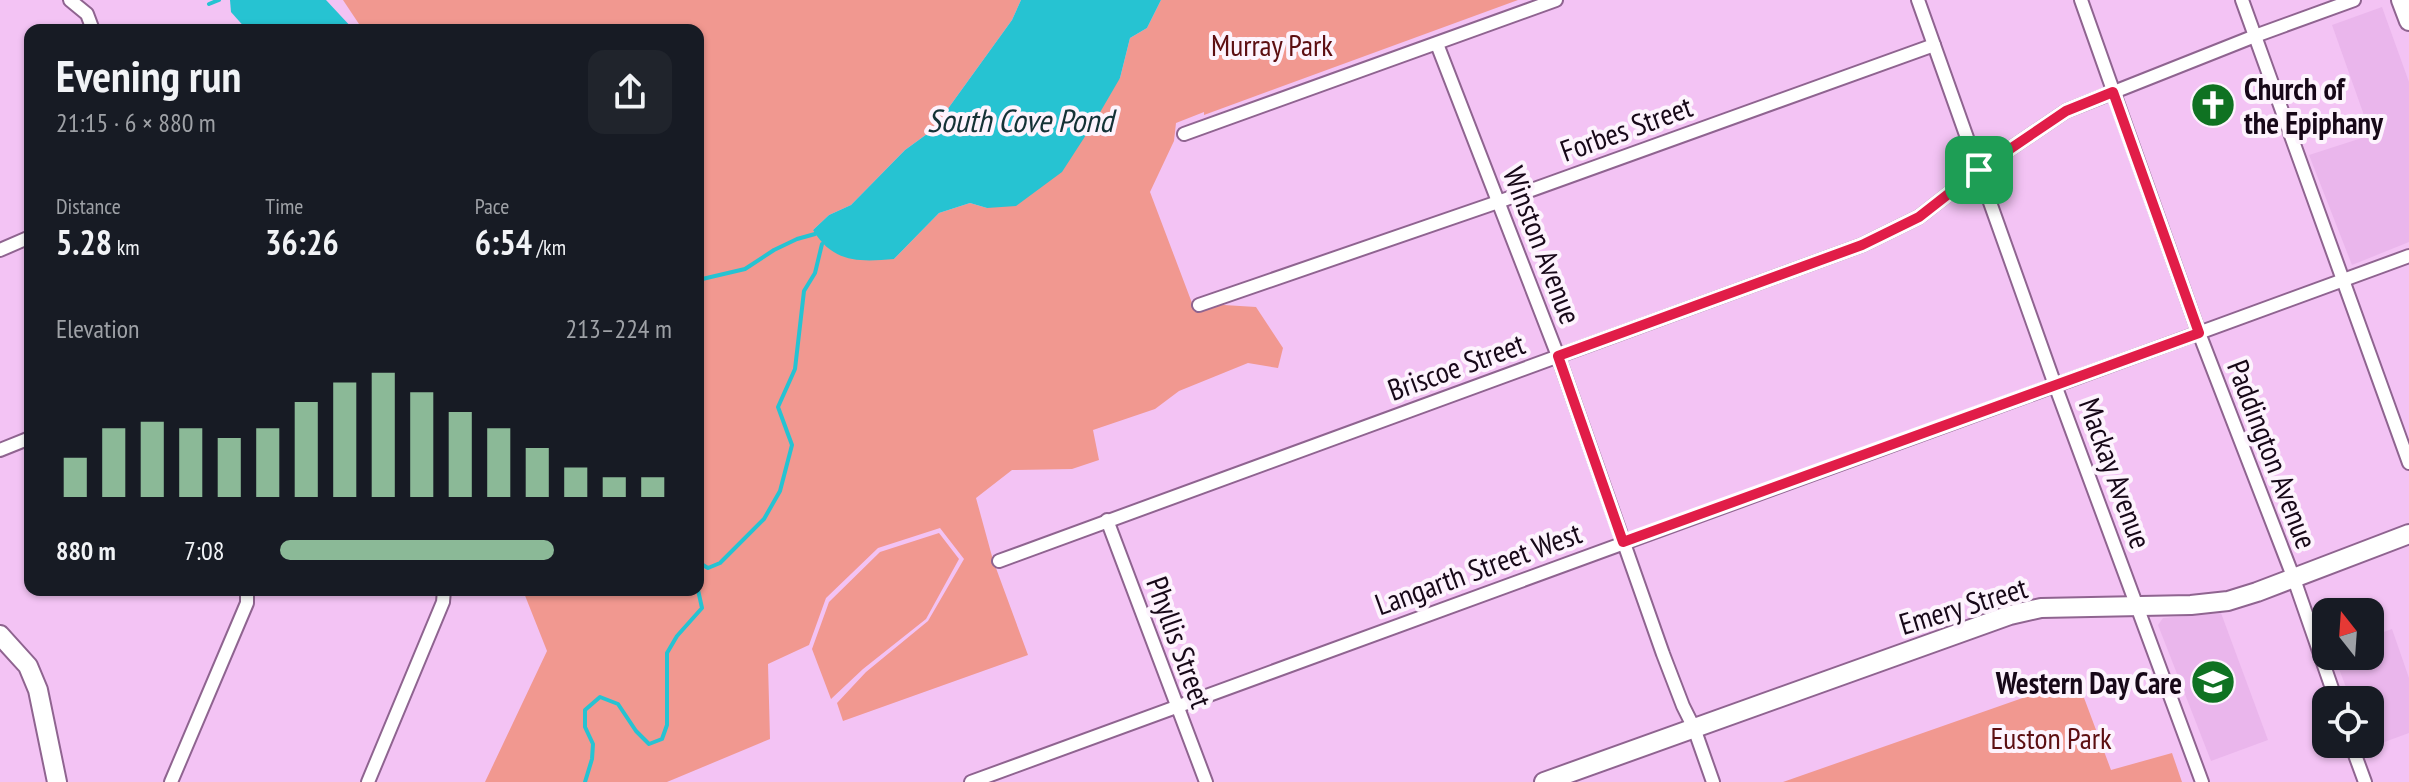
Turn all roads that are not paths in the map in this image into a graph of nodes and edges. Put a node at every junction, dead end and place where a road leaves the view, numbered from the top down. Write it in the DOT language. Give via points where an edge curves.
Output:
graph roads {
  1 [pos="70,0"];
  2 [pos="1556,0"];
  3 [pos="1918,0"];
  4 [pos="2081,0"];
  5 [pos="2242,0"];
  6 [pos="2354,0"];
  7 [pos="2401,0"];
  8 [pos="2409,21"];
  9 [pos="91,24"];
  10 [pos="2255,36"];
  11 [pos="1437,44"];
  12 [pos="1934,45"];
  13 [pos="2113,92"];
  14 [pos="1184,134"];
  15 [pos="1979,170"];
  16 [pos="1498,202"];
  17 [pos="24,240"];
  18 [pos="0,250"];
  19 [pos="2409,256"];
  20 [pos="2343,280"];
  21 [pos="1199,305"];
  22 [pos="2199,333"];
  23 [pos="1558,356"];
  24 [pos="2055,385"];
  25 [pos="24,440"];
  26 [pos="0,450"];
  27 [pos="2409,463"];
  28 [pos="1107,520"];
  29 [pos="2409,534"];
  30 [pos="1623,542"];
  31 [pos="999,561"];
  32 [pos="2294,579"];
  33 [pos="247,596"];
  34 [pos="444,596"];
  35 [pos="2137,606"];
  36 [pos="0,635"];
  37 [pos="2331,686"];
  38 [pos="1176,707"];
  39 [pos="1694,728"];
  40 [pos="2356,758"];
  41 [pos="57,782"];
  42 [pos="171,782"];
  43 [pos="368,782"];
  44 [pos="971,782"];
  45 [pos="1206,782"];
  46 [pos="1544,782"];
  47 [pos="1713,782"];
  48 [pos="2202,782"];
  49 [pos="2365,782"];
  1 -- 9 [label="street"];
  2 -- 11 [label="street"];
  3 -- 12 [label="street, Mackay Avenue"];
  4 -- 13 [label="street, Paddington Avenue"];
  5 -- 10 [label="street"];
  6 -- 10 [label="street, Briscoe Street"];
  7 -- 8 [label="street"];
  10 -- 13 [label="street, Briscoe Street"];
  10 -- 20 [label="street"];
  11 -- 14 [label="street"];
  11 -- 16 [label="street, Winston Avenue"];
  12 -- 15 [label="street, Mackay Avenue"];
  12 -- 16 [label="street, Forbes Street"];
  13 -- 15 [label="street, Briscoe Street" via="2066,111"];
  13 -- 22 [label="street, Paddington Avenue"];
  15 -- 23 [label="street, Briscoe Street" via="1919,217 1862,245"];
  15 -- 24 [label="street, Mackay Avenue"];
  16 -- 21 [label="street, Forbes Street"];
  16 -- 23 [label="street, Winston Avenue"];
  17 -- 18 [label="street"];
  19 -- 20 [label="street, Langarth Street West"];
  20 -- 22 [label="street, Langarth Street West"];
  20 -- 27 [label="street"];
  22 -- 24 [label="street, Langarth Street West"];
  22 -- 32 [label="street, Paddington Avenue"];
  23 -- 28 [label="street, Briscoe Street"];
  23 -- 30 [label="street, Winston Avenue"];
  24 -- 30 [label="street, Langarth Street West"];
  24 -- 35 [label="street, Mackay Avenue"];
  25 -- 26 [label="street"];
  28 -- 31 [label="street, Briscoe Street"];
  28 -- 38 [label="street, Phyllis Street"];
  29 -- 32 [label="street, Emery Street"];
  30 -- 38 [label="street, Langarth Street West"];
  30 -- 39 [label="street, Winston Avenue"];
  32 -- 35 [label="street, Emery Street" via="2228,601"];
  32 -- 37 [label="street, Paddington Avenue"];
  33 -- 42 [label="street"];
  34 -- 43 [label="street"];
  35 -- 39 [label="street, Emery Street" via="2041,608 2010,615"];
  35 -- 48 [label="street, Mackay Avenue"];
  36 -- 41 [label="street" via="28,666 38,690"];
  38 -- 44 [label="street, Langarth Street West"];
  38 -- 45 [label="street, Phyllis Street"];
  39 -- 46 [label="street, Emery Street"];
  39 -- 47 [label="street, Winston Avenue"];
  40 -- 49 [label="street"];
}
